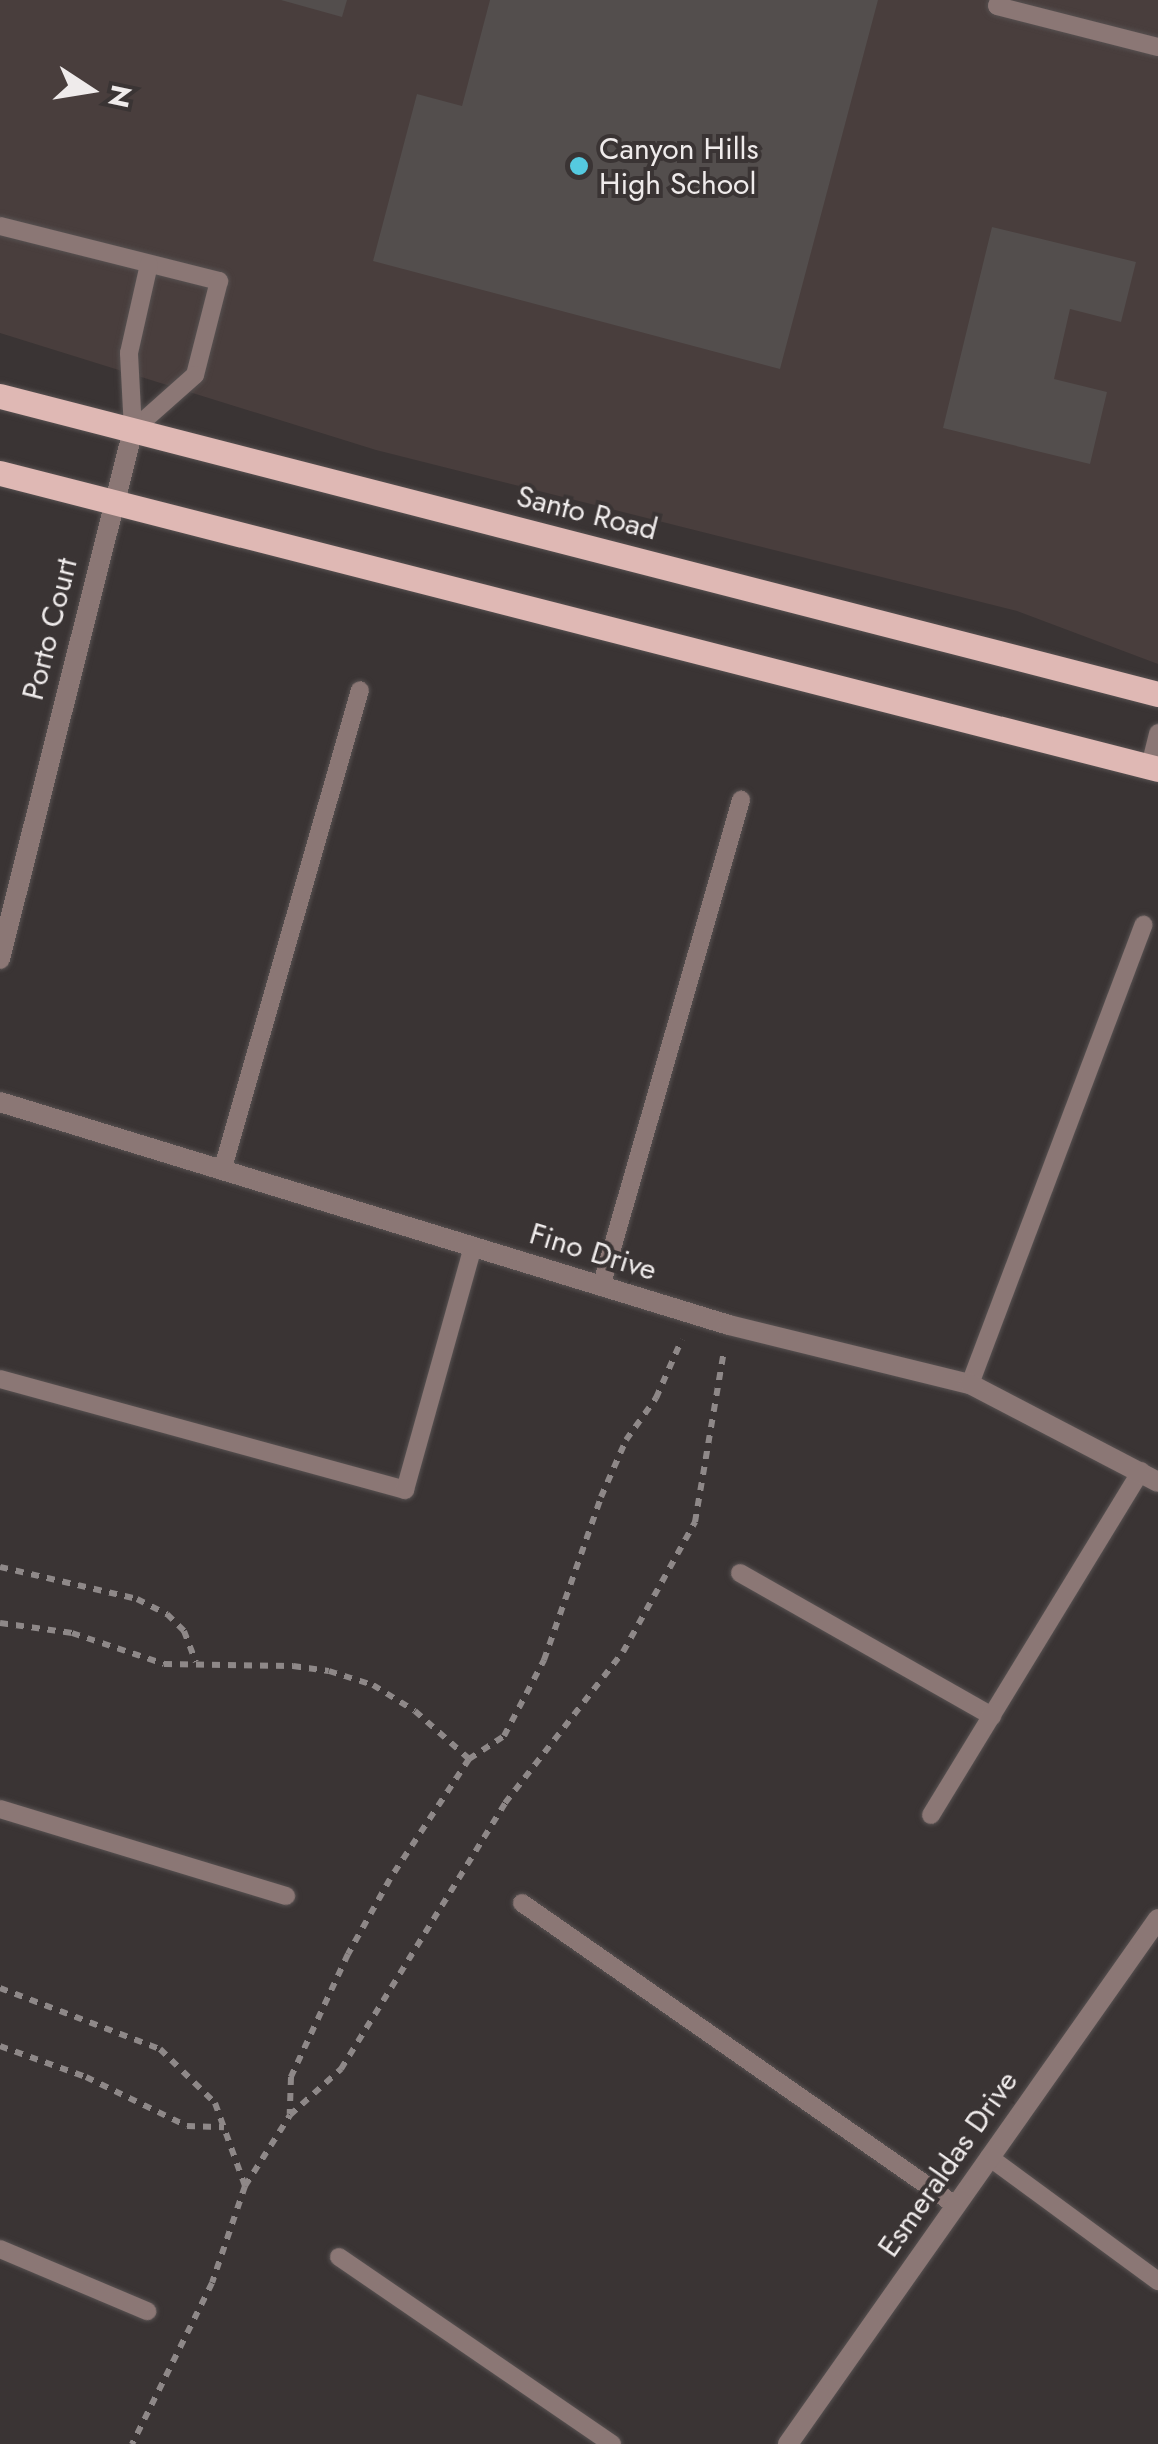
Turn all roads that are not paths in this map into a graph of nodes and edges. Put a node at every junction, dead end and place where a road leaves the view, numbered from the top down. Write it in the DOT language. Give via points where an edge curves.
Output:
graph roads {
  1 [pos="999,0"];
  2 [pos="1158,47"];
  3 [pos="0,226"];
  4 [pos="149,264"];
  5 [pos="0,396"];
  6 [pos="133,430"];
  7 [pos="0,473"];
  8 [pos="112,502"];
  9 [pos="360,690"];
  10 [pos="1158,694"];
  11 [pos="1158,733"];
  12 [pos="1154,767"];
  13 [pos="741,800"];
  14 [pos="1143,924"];
  15 [pos="0,960"];
  16 [pos="0,1102"];
  17 [pos="222,1171"];
  18 [pos="474,1246"];
  19 [pos="601,1287"];
  20 [pos="0,1378"];
  21 [pos="970,1384"];
  22 [pos="1150,1476"];
  23 [pos="740,1572"];
  24 [pos="992,1716"];
  25 [pos="0,1809"];
  26 [pos="932,1815"];
  27 [pos="286,1896"];
  28 [pos="522,1903"];
  29 [pos="1158,1919"];
  30 [pos="990,2158"];
  31 [pos="955,2205"];
  32 [pos="0,2249"];
  33 [pos="339,2258"];
  34 [pos="1158,2281"];
  35 [pos="147,2312"];
  36 [pos="612,2444"];
  37 [pos="788,2444"];
  1 -- 2 [label="lane" via="997,6"];
  3 -- 4 [label="lane"];
  4 -- 6 [label="lane" via="129,354"];
  4 -- 6 [label="lane" via="219,281 194,375"];
  5 -- 6 [label="main road, Santo Road"];
  6 -- 8 [label="street, Porto Court"];
  6 -- 10 [label="main road, Santo Road"];
  7 -- 8 [label="main road"];
  8 -- 12 [label="main road"];
  8 -- 15 [label="street, Porto Court"];
  9 -- 17 [label="lane"];
  11 -- 12 [label="lane"];
  13 -- 19 [label="lane"];
  14 -- 21 [label="lane"];
  16 -- 17 [label="street, Fino Drive"];
  17 -- 18 [label="street, Fino Drive"];
  18 -- 19 [label="street, Fino Drive"];
  18 -- 20 [label="lane" via="405,1490"];
  19 -- 21 [label="street, Fino Drive"];
  21 -- 22 [label="street, Fino Drive"];
  22 -- 24 [label="lane"];
  23 -- 24 [label="lane"];
  24 -- 26 [label="lane"];
  25 -- 27 [label="lane"];
  28 -- 31 [label="lane"];
  29 -- 30 [label="street, Esmeraldas Drive"];
  30 -- 31 [label="street, Esmeraldas Drive"];
  30 -- 34 [label="lane"];
  31 -- 37 [label="street, Esmeraldas Drive"];
  32 -- 35 [label="lane"];
  33 -- 36 [label="lane"];
}
